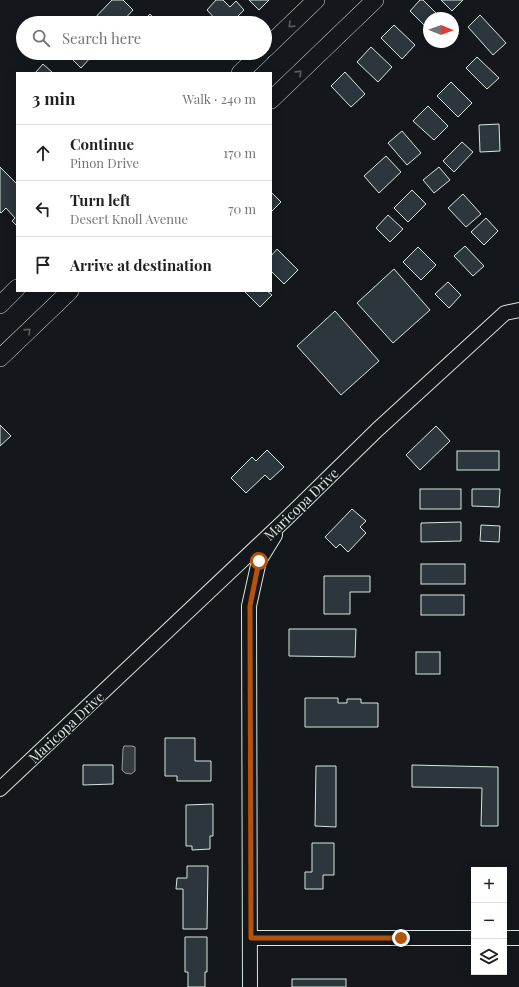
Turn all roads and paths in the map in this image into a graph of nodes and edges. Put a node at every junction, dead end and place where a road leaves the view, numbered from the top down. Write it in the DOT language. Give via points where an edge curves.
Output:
graph roads {
  1 [pos="316,0"];
  2 [pos="375,0"];
  3 [pos="272,42"];
  4 [pos="254,60"];
  5 [pos="241,72"];
  6 [pos="272,99"];
  7 [pos="16,289"];
  8 [pos="69,292"];
  9 [pos="0,305"];
  10 [pos="519,310"];
  11 [pos="0,358"];
  12 [pos="285,520"];
  13 [pos="0,789"];
  14 [pos="251,938"];
  15 [pos="471,938"];
  16 [pos="507,938"];
  17 [pos="519,938"];
  18 [pos="250,987"];
  1 -- 3 [label="street, one-way"];
  6 -- 2 [label="street, one-way"];
  4 -- 5 [label="street"];
  7 -- 9 [label="street"];
  11 -- 8 [label="street, one-way"];
  10 -- 12 [label="street, Maricopa Drive" via="505,313 377,430"];
  12 -- 13 [label="street, Maricopa Drive"];
  12 -- 14 [label="street" via="259,561 250,606"];
  14 -- 15 [label="street"];
  14 -- 18 [label="street"];
  16 -- 17 [label="street"];
}
